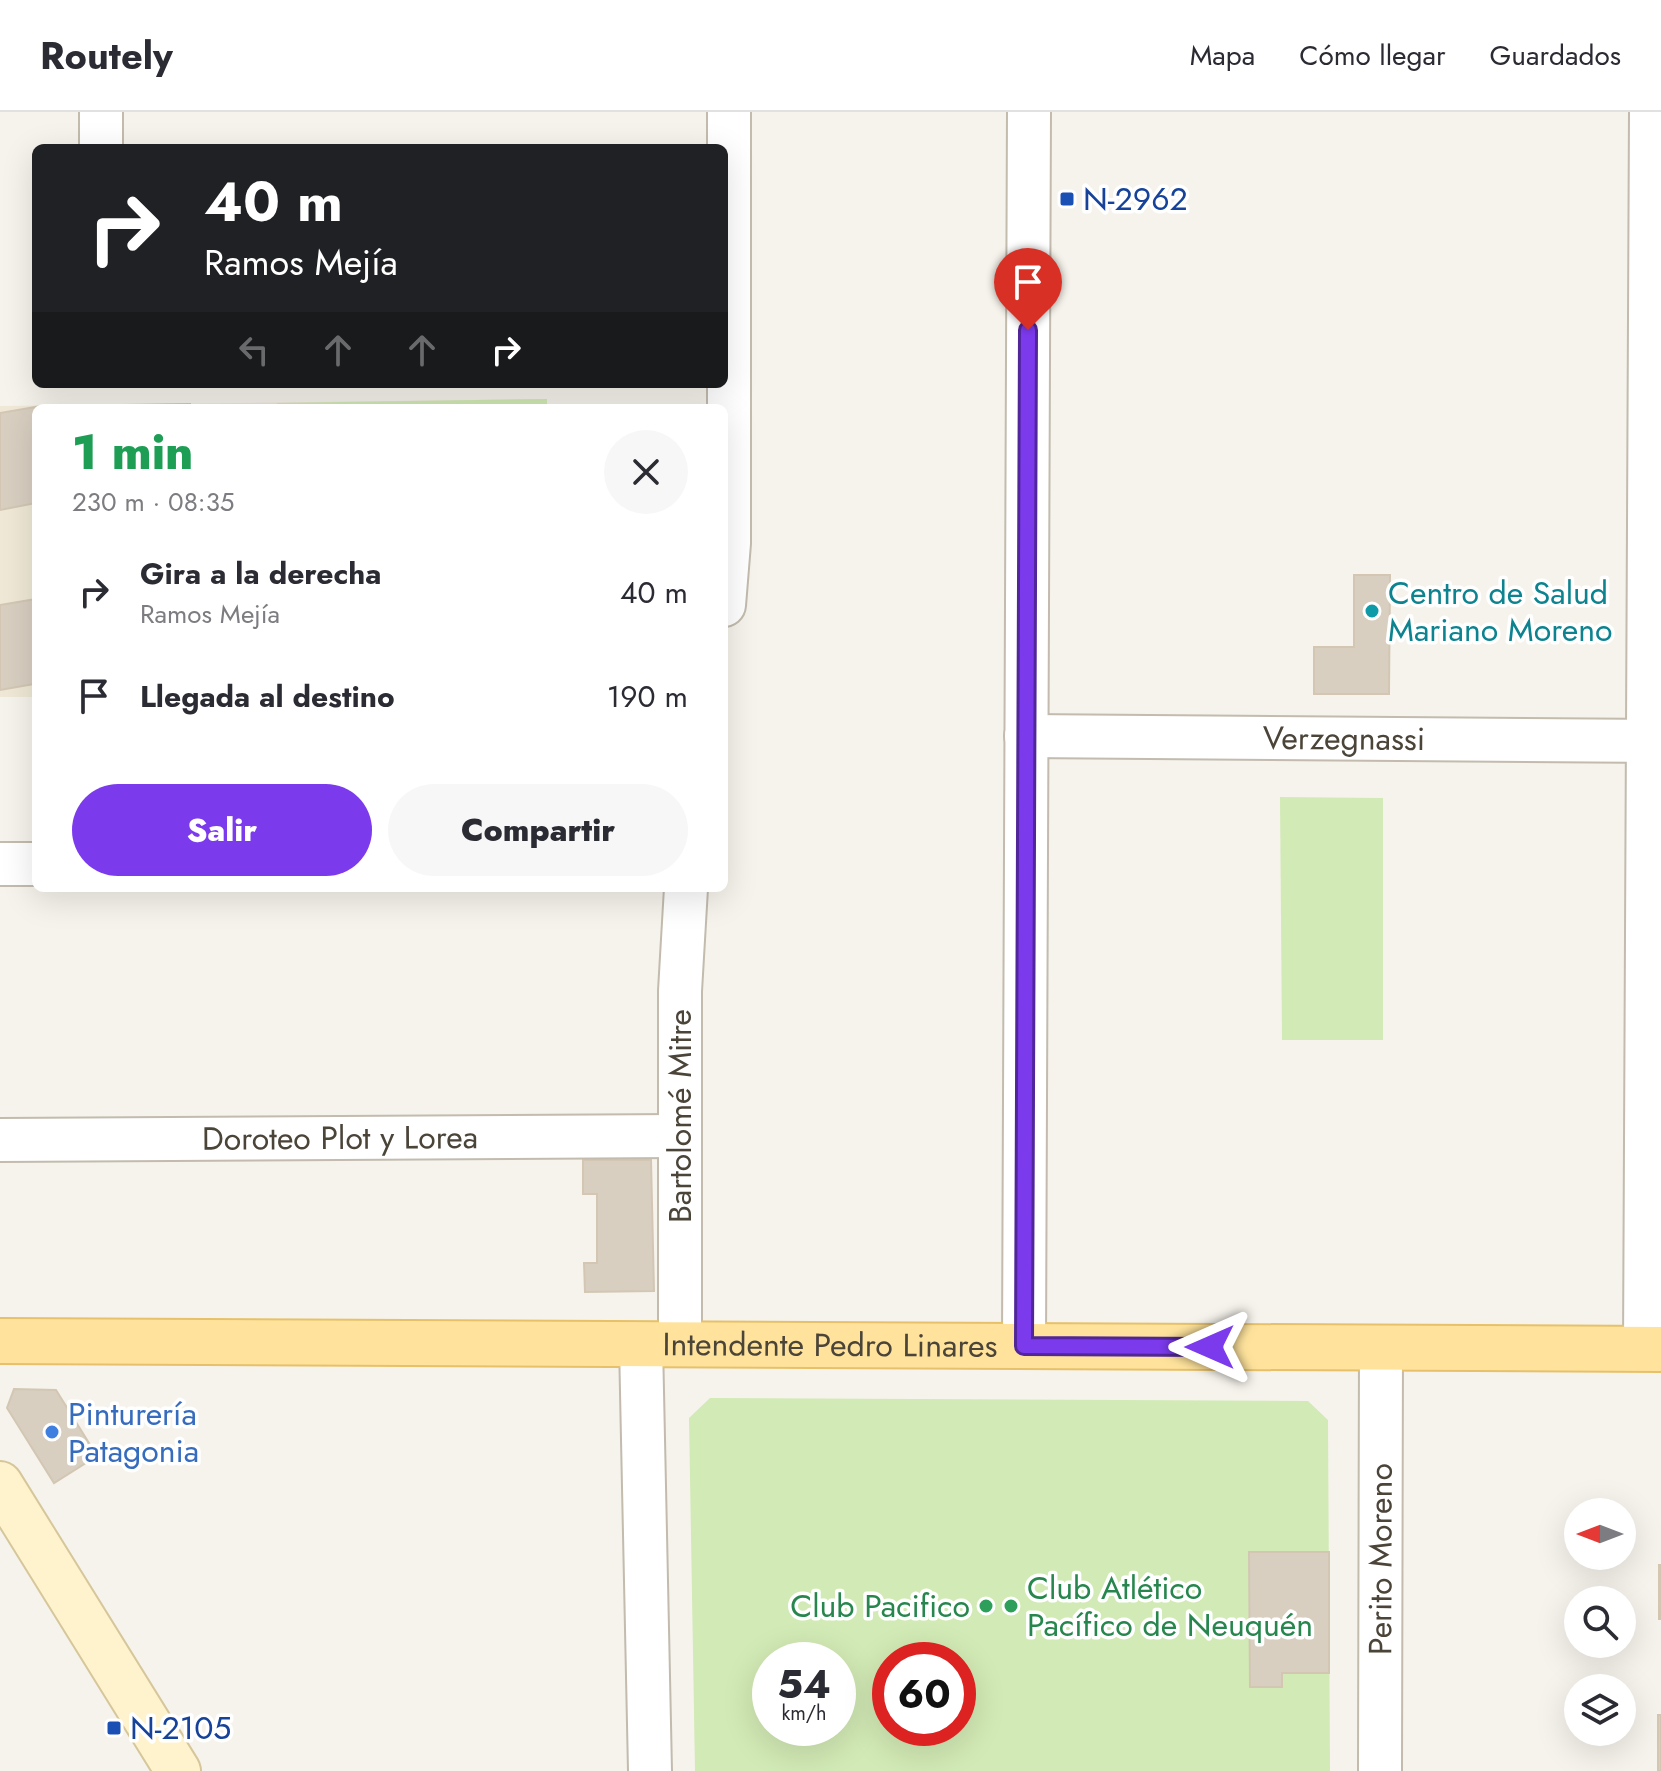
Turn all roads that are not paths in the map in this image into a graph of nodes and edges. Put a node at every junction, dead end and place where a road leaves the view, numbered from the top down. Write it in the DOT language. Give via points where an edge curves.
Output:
graph roads {
  1 [pos="101,112"];
  2 [pos="729,112"];
  3 [pos="1029,112"];
  4 [pos="1651,112"];
  5 [pos="101,144"];
  6 [pos="728,555"];
  7 [pos="1026,736"];
  8 [pos="1655,741"];
  9 [pos="0,864"];
  10 [pos="32,864"];
  11 [pos="686,892"];
  12 [pos="679,1136"];
  13 [pos="0,1140"];
  14 [pos="0,1341"];
  15 [pos="660,1344"];
  16 [pos="1024,1346"];
  17 [pos="1381,1347"];
  18 [pos="1653,1349"];
  19 [pos="3,1496"];
  20 [pos="178,1771"];
  21 [pos="650,1771"];
  22 [pos="1380,1771"];
  1 -- 5 [label="street"];
  2 -- 6 [label="street"];
  3 -- 7 [label="street"];
  4 -- 8 [label="street"];
  7 -- 8 [label="street, Verzegnassi"];
  7 -- 16 [label="street"];
  8 -- 18 [label="street"];
  9 -- 10 [label="street"];
  11 -- 12 [label="street, Bartolomé Mitre"];
  12 -- 13 [label="street, Doroteo Plot y Lorea"];
  12 -- 15 [label="street, Bartolomé Mitre"];
  14 -- 15 [label="main road, Intendente Pedro Linares"];
  15 -- 16 [label="main road, Intendente Pedro Linares"];
  15 -- 21 [label="street, Bartolomé Mitre"];
  16 -- 17 [label="main road, Intendente Pedro Linares"];
  17 -- 18 [label="main road, Intendente Pedro Linares"];
  17 -- 22 [label="street, Perito Moreno"];
  19 -- 20 [label="main road"];
}
